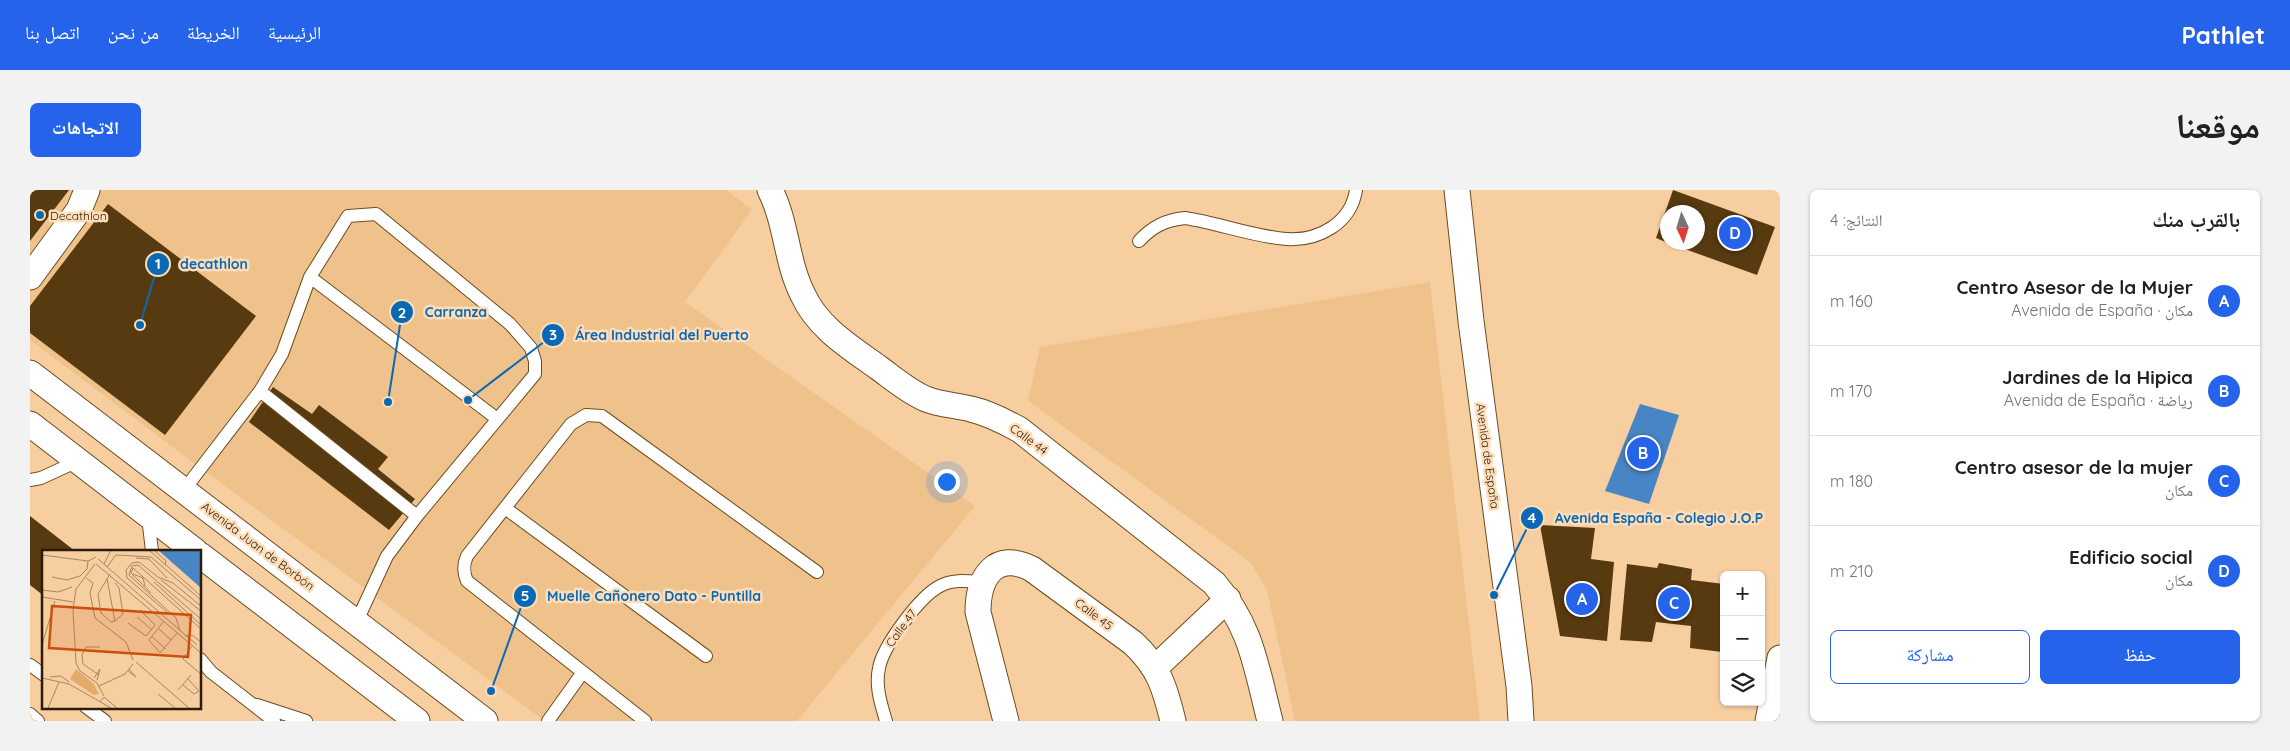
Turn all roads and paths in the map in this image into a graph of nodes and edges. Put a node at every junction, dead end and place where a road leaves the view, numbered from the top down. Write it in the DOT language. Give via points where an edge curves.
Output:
graph roads {
  1 [pos="87,190"];
  2 [pos="770,190"];
  3 [pos="1356,190"];
  4 [pos="1457,190"];
  5 [pos="1139,241"];
  6 [pos="30,277"];
  7 [pos="310,277"];
  8 [pos="30,372"];
  9 [pos="260,391"];
  10 [pos="496,418"];
  11 [pos="30,424"];
  12 [pos="78,461"];
  13 [pos="30,480"];
  14 [pos="184,490"];
  15 [pos="506,508"];
  16 [pos="147,514"];
  17 [pos="416,516"];
  18 [pos="152,550"];
  19 [pos="194,550"];
  20 [pos="201,556"];
  21 [pos="817,572"];
  22 [pos="982,582"];
  23 [pos="1228,599"];
  24 [pos="357,622"];
  25 [pos="706,656"];
  26 [pos="1780,658"];
  27 [pos="201,660"];
  28 [pos="30,665"];
  29 [pos="1155,668"];
  30 [pos="583,672"];
  31 [pos="42,674"];
  32 [pos="250,702"];
  33 [pos="87,708"];
  34 [pos="30,714"];
  35 [pos="263,716"];
  36 [pos="38,721"];
  37 [pos="104,721"];
  38 [pos="274,721"];
  39 [pos="306,721"];
  40 [pos="416,721"];
  41 [pos="485,721"];
  42 [pos="548,721"];
  43 [pos="646,721"];
  44 [pos="886,721"];
  45 [pos="1006,721"];
  46 [pos="1173,721"];
  47 [pos="1270,721"];
  48 [pos="1521,721"];
  49 [pos="1768,721"];
  1 -- 6 [label="street" via="79,210"];
  2 -- 23 [label="street, Calle 44" via="781,217 802,295 835,336 915,394 988,414 1020,430 1197,569"];
  3 -- 5 [label="lane" via="1342,219 1328,231 1311,238 1288,239 1185,218 1164,222"];
  4 -- 48 [label="street, Avenida de España"];
  7 -- 9 [label="lane" via="282,354"];
  7 -- 10 [label="lane"];
  7 -- 10 [label="lane" via="348,216 376,214 510,324 531,348 534,374"];
  8 -- 14 [label="street, Avenida Juan de Borbón"];
  9 -- 14 [label="lane"];
  9 -- 17 [label="lane"];
  10 -- 17 [label="lane"];
  11 -- 12 [label="street"];
  12 -- 13 [label="lane"];
  12 -- 16 [label="street"];
  14 -- 24 [label="street, Avenida Juan de Borbón"];
  15 -- 21 [label="lane" via="571,424 586,415 602,416"];
  15 -- 25 [label="lane"];
  15 -- 30 [label="lane" via="464,562 464,575 467,581"];
  16 -- 18 [label="lane"];
  16 -- 19 [label="street"];
  17 -- 24 [label="lane" via="387,556"];
  20 -- 40 [label="street"];
  22 -- 29 [label="street, Calle 45" via="990,570 1004,562 1026,565 1133,643"];
  22 -- 44 [label="lane, Calle 47" via="954,581 940,586 928,594 891,640 883,653 878,681"];
  22 -- 45 [label="street" via="978,612"];
  23 -- 29 [label="street"];
  23 -- 47 [label="street, Calle 44" via="1248,638"];
  24 -- 41 [label="street, Avenida Juan de Borbón"];
  26 -- 49 [label="street"];
  27 -- 32 [label="lane"];
  28 -- 31 [label="lane"];
  29 -- 46 [label="street, Calle 45" via="1163,683"];
  30 -- 42 [label="lane"];
  30 -- 43 [label="lane"];
  32 -- 35 [label="lane"];
  32 -- 39 [label="lane"];
  33 -- 37 [label="lane"];
  34 -- 36 [label="lane"];
  35 -- 38 [label="lane"];
}
